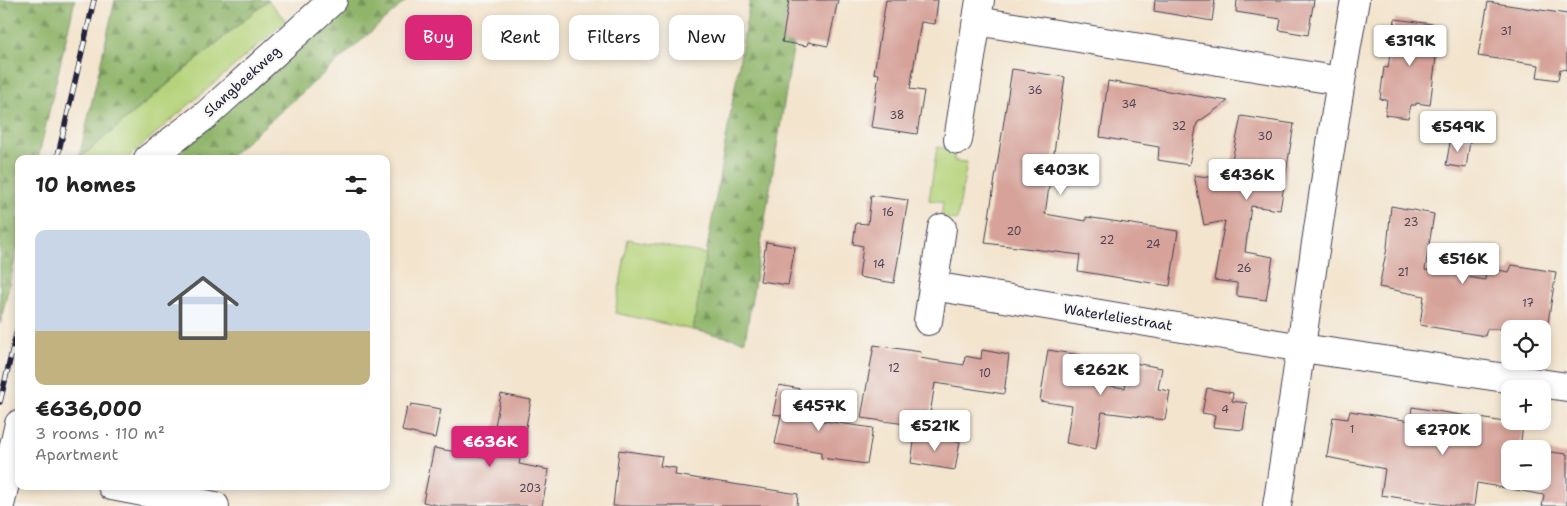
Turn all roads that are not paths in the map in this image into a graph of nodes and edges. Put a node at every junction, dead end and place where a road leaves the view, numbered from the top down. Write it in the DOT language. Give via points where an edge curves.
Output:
graph roads {
  1 [pos="333,0"];
  2 [pos="1355,0"];
  3 [pos="979,10"];
  4 [pos="1340,81"];
  5 [pos="958,140"];
  6 [pos="153,155"];
  7 [pos="942,228"];
  8 [pos="933,286"];
  9 [pos="928,321"];
  10 [pos="1302,348"];
  11 [pos="1567,387"];
  12 [pos="14,468"];
  13 [pos="133,490"];
  14 [pos="0,505"];
  15 [pos="215,506"];
  16 [pos="1277,506"];
  1 -- 6 [label="street, Slangbeekweg" via="206,115"];
  2 -- 4 [label="street"];
  3 -- 4 [label="street"];
  3 -- 5 [label="street"];
  4 -- 10 [label="street"];
  7 -- 8 [label="street"];
  8 -- 9 [label="street"];
  8 -- 10 [label="street, Waterleliestraat"];
  10 -- 11 [label="street, Waterleliestraat"];
  10 -- 16 [label="street"];
  12 -- 14 [label="street"];
  13 -- 15 [label="street"];
}
